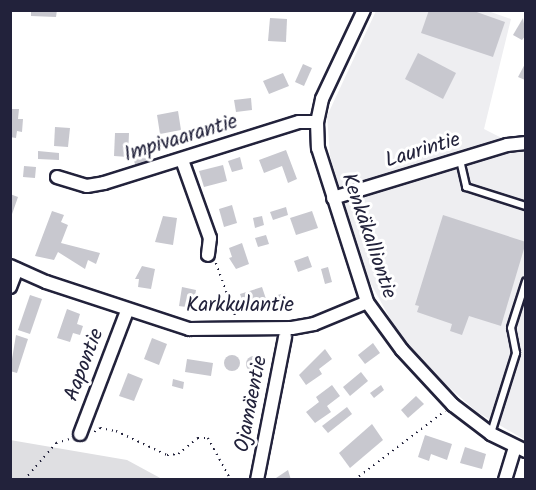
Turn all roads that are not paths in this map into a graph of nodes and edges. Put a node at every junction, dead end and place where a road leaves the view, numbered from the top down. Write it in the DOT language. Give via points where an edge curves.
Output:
graph roads {
  1 [pos="364,10"];
  2 [pos="317,122"];
  3 [pos="525,144"];
  4 [pos="182,160"];
  5 [pos="460,160"];
  6 [pos="57,177"];
  7 [pos="333,198"];
  8 [pos="525,206"];
  9 [pos="209,250"];
  10 [pos="14,267"];
  11 [pos="525,281"];
  12 [pos="10,286"];
  13 [pos="367,302"];
  14 [pos="127,310"];
  15 [pos="285,337"];
  16 [pos="490,434"];
  17 [pos="81,436"];
  18 [pos="520,449"];
  19 [pos="257,480"];
  20 [pos="505,480"];
  1 -- 2 [label="street, Kenkäkalliontie" via="322,99"];
  2 -- 4 [label="street, Impivaarantie" via="299,122"];
  2 -- 7 [label="street, Kenkäkalliontie" via="318,148"];
  3 -- 5 [label="street, Laurintie"];
  4 -- 6 [label="street, Impivaarantie" via="87,186"];
  4 -- 9 [label="street" via="210,238"];
  5 -- 7 [label="street, Laurintie"];
  5 -- 8 [label="lane" via="466,187"];
  7 -- 13 [label="street, Kenkäkalliontie"];
  10 -- 12 [label="street"];
  10 -- 14 [label="street, Karkkulantie"];
  11 -- 16 [label="lane" via="511,328 516,353"];
  13 -- 14 [label="street, Karkkulantie" via="315,324 240,330 189,329"];
  13 -- 16 [label="street, Kenkäkalliontie" via="402,350 453,405"];
  14 -- 17 [label="street, Aapontie"];
  15 -- 19 [label="street, Ojamäentie"];
  16 -- 18 [label="street, Kenkäkalliontie"];
  18 -- 20 [label="street"];
}
